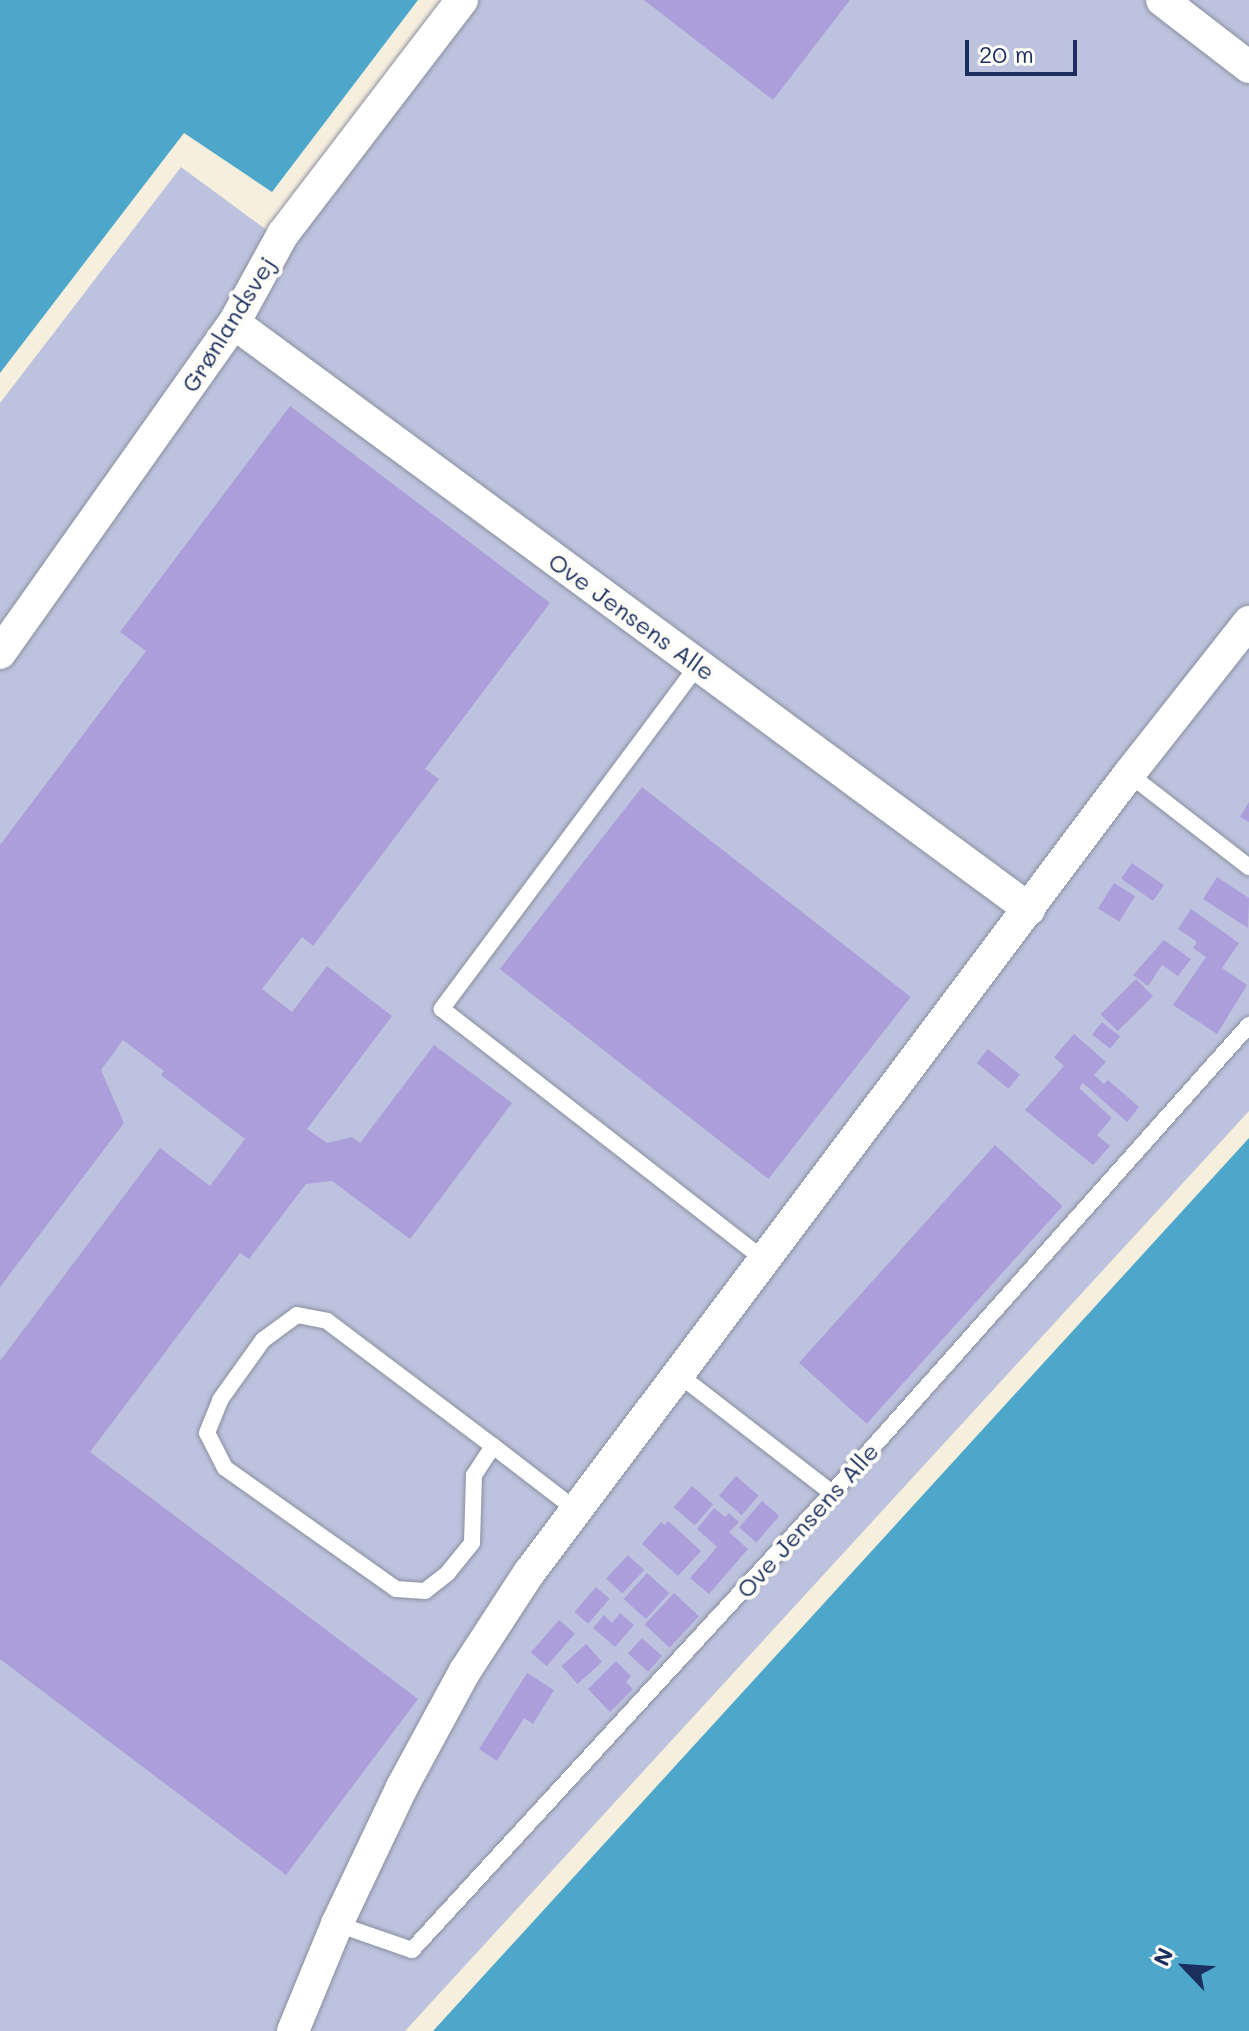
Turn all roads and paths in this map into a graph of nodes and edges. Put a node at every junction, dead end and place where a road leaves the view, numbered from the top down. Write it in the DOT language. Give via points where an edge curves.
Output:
graph roads {
  1 [pos="462,0"];
  2 [pos="1162,0"];
  3 [pos="1249,67"];
  4 [pos="234,323"];
  5 [pos="1249,622"];
  6 [pos="0,653"];
  7 [pos="698,665"];
  8 [pos="1129,774"];
  9 [pos="1249,867"];
  10 [pos="1029,909"];
  11 [pos="1249,1025"];
  12 [pos="764,1260"];
  13 [pos="678,1374"];
  14 [pos="493,1446"];
  15 [pos="832,1493"];
  16 [pos="576,1510"];
  17 [pos="337,1924"];
  18 [pos="293,2031"];
  1 -- 4 [label="street, Grønlandsvej" via="283,234"];
  2 -- 3 [label="street"];
  4 -- 6 [label="street, Grønlandsvej"];
  4 -- 7 [label="street, Ove Jensens Alle"];
  5 -- 8 [label="street"];
  7 -- 10 [label="street, Ove Jensens Alle"];
  7 -- 12 [label="lane" via="442,1009"];
  8 -- 9 [label="lane"];
  8 -- 10 [label="street"];
  10 -- 12 [label="street"];
  11 -- 15 [label="lane, Ove Jensens Alle"];
  12 -- 13 [label="street"];
  13 -- 15 [label="lane"];
  13 -- 16 [label="street"];
  14 -- 14 [label="lane" via="327,1321 297,1315 263,1340 220,1400 207,1433 225,1468 396,1589 425,1591 472,1543 474,1475"];
  14 -- 16 [label="lane"];
  15 -- 17 [label="lane, Ove Jensens Alle" via="412,1950"];
  16 -- 17 [label="street" via="465,1671"];
  17 -- 18 [label="street"];
}
